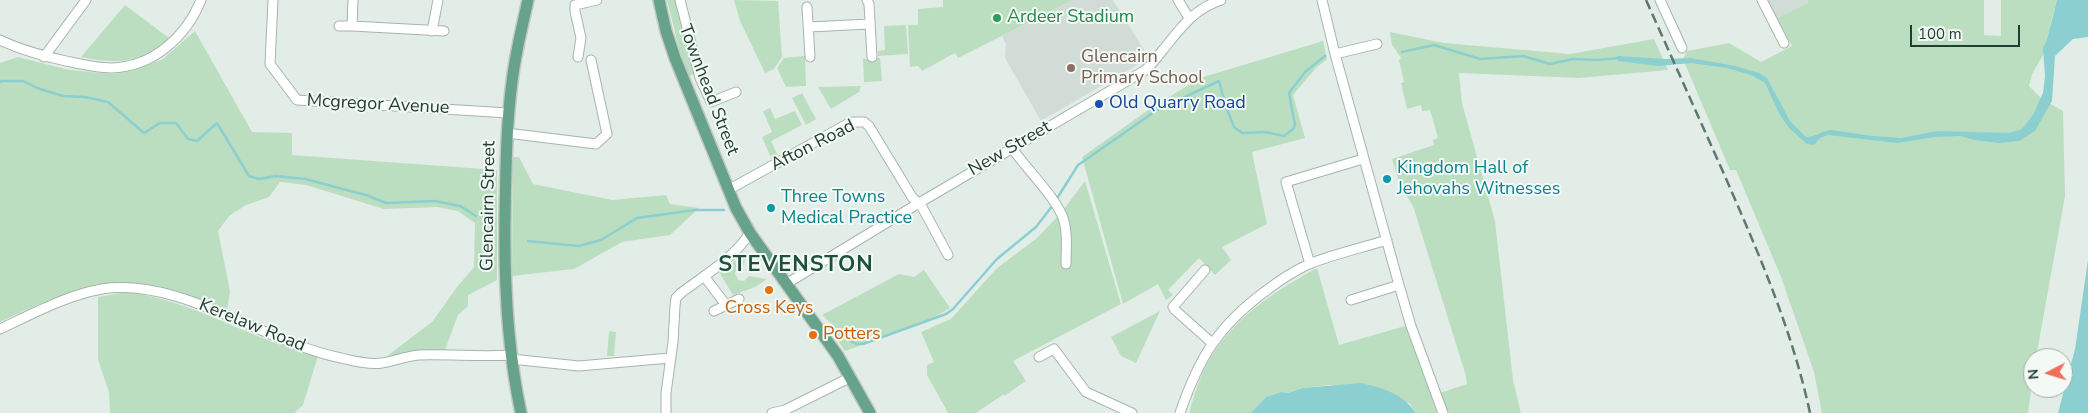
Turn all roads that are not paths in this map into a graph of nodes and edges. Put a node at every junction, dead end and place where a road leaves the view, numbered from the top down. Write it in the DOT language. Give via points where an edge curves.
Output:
graph roads {
  1 [pos="86,0"];
  2 [pos="201,0"];
  3 [pos="274,0"];
  4 [pos="353,0"];
  5 [pos="438,0"];
  6 [pos="528,0"];
  7 [pos="597,0"];
  8 [pos="659,0"];
  9 [pos="680,0"];
  10 [pos="867,0"];
  11 [pos="1178,0"];
  12 [pos="1221,0"];
  13 [pos="1322,0"];
  14 [pos="1660,0"];
  15 [pos="1762,0"];
  16 [pos="807,7"];
  17 [pos="1189,18"];
  18 [pos="870,24"];
  19 [pos="339,26"];
  20 [pos="352,26"];
  21 [pos="809,26"];
  22 [pos="432,31"];
  23 [pos="444,31"];
  24 [pos="0,40"];
  25 [pos="1784,43"];
  26 [pos="1377,44"];
  27 [pos="1682,48"];
  28 [pos="1334,54"];
  29 [pos="44,56"];
  30 [pos="578,57"];
  31 [pos="810,57"];
  32 [pos="872,57"];
  33 [pos="591,60"];
  34 [pos="700,78"];
  35 [pos="685,84"];
  36 [pos="736,92"];
  37 [pos="508,113"];
  38 [pos="507,133"];
  39 [pos="1012,148"];
  40 [pos="1363,159"];
  41 [pos="728,190"];
  42 [pos="919,203"];
  43 [pos="750,233"];
  44 [pos="1387,240"];
  45 [pos="948,254"];
  46 [pos="1066,264"];
  47 [pos="1310,264"];
  48 [pos="1205,270"];
  49 [pos="704,276"];
  50 [pos="786,284"];
  51 [pos="1399,285"];
  52 [pos="739,299"];
  53 [pos="1351,300"];
  54 [pos="726,305"];
  55 [pos="714,311"];
  56 [pos="0,329"];
  57 [pos="1212,343"];
  58 [pos="1039,356"];
  59 [pos="511,357"];
  60 [pos="670,358"];
  61 [pos="851,377"];
  62 [pos="786,411"];
  63 [pos="521,413"];
  64 [pos="666,413"];
  65 [pos="772,413"];
  66 [pos="870,413"];
  67 [pos="1132,413"];
  68 [pos="1180,413"];
  69 [pos="1443,413"];
  1 -- 29 [label="street"];
  2 -- 29 [label="street" via="174,41 138,64 105,67"];
  3 -- 37 [label="street, Mcgregor Avenue" via="270,64 297,100"];
  4 -- 20 [label="street"];
  5 -- 22 [label="street"];
  6 -- 37 [label="main road, Glencairn Street"];
  7 -- 30 [label="street" via="575,5 581,38"];
  8 -- 35 [label="main road, Townhead Street"];
  9 -- 34 [label="street"];
  10 -- 18 [label="street"];
  11 -- 17 [label="street"];
  12 -- 17 [label="street, New Street" via="1203,7"];
  13 -- 28 [label="street"];
  14 -- 27 [label="street"];
  15 -- 25 [label="street"];
  16 -- 21 [label="street"];
  17 -- 39 [label="street, New Street" via="1148,68"];
  18 -- 21 [label="street"];
  18 -- 32 [label="street"];
  19 -- 20 [label="street"];
  20 -- 22 [label="street"];
  21 -- 31 [label="street"];
  22 -- 23 [label="street"];
  24 -- 29 [label="street"];
  26 -- 28 [label="street"];
  28 -- 40 [label="street"];
  33 -- 38 [label="street" via="607,134 596,144"];
  34 -- 35 [label="street"];
  34 -- 36 [label="street" via="711,102"];
  35 -- 41 [label="main road, Townhead Street"];
  37 -- 38 [label="main road, Glencairn Street"];
  38 -- 59 [label="main road, Glencairn Street" via="505,276"];
  39 -- 42 [label="street, New Street"];
  39 -- 46 [label="street" via="1064,219"];
  40 -- 44 [label="street"];
  40 -- 47 [label="street" via="1286,182"];
  41 -- 42 [label="street, Afton Road" via="851,122 861,121 869,126 912,197"];
  41 -- 43 [label="main road, Townhead Street"];
  42 -- 45 [label="street"];
  42 -- 50 [label="street, New Street"];
  43 -- 49 [label="street" via="730,258"];
  43 -- 50 [label="main road, Townhead Street"];
  44 -- 47 [label="street"];
  44 -- 51 [label="street"];
  47 -- 57 [label="street" via="1257,297"];
  48 -- 57 [label="street" via="1173,307"];
  49 -- 54 [label="street"];
  49 -- 60 [label="street" via="676,298"];
  50 -- 61 [label="main road, Townhead Street"];
  51 -- 53 [label="street"];
  51 -- 69 [label="street"];
  52 -- 54 [label="street"];
  54 -- 55 [label="street"];
  56 -- 59 [label="street, Kerelaw Road" via="82,294 102,289 138,288 190,302 300,347 365,363 420,355"];
  57 -- 68 [label="street" via="1190,384"];
  58 -- 67 [label="street" via="1054,349 1086,392"];
  59 -- 60 [label="street, Kerelaw Road" via="579,366"];
  59 -- 63 [label="main road, Glencairn Street"];
  60 -- 64 [label="street"];
  61 -- 62 [label="street"];
  61 -- 66 [label="main road, Townhead Street"];
  62 -- 65 [label="street"];
}
